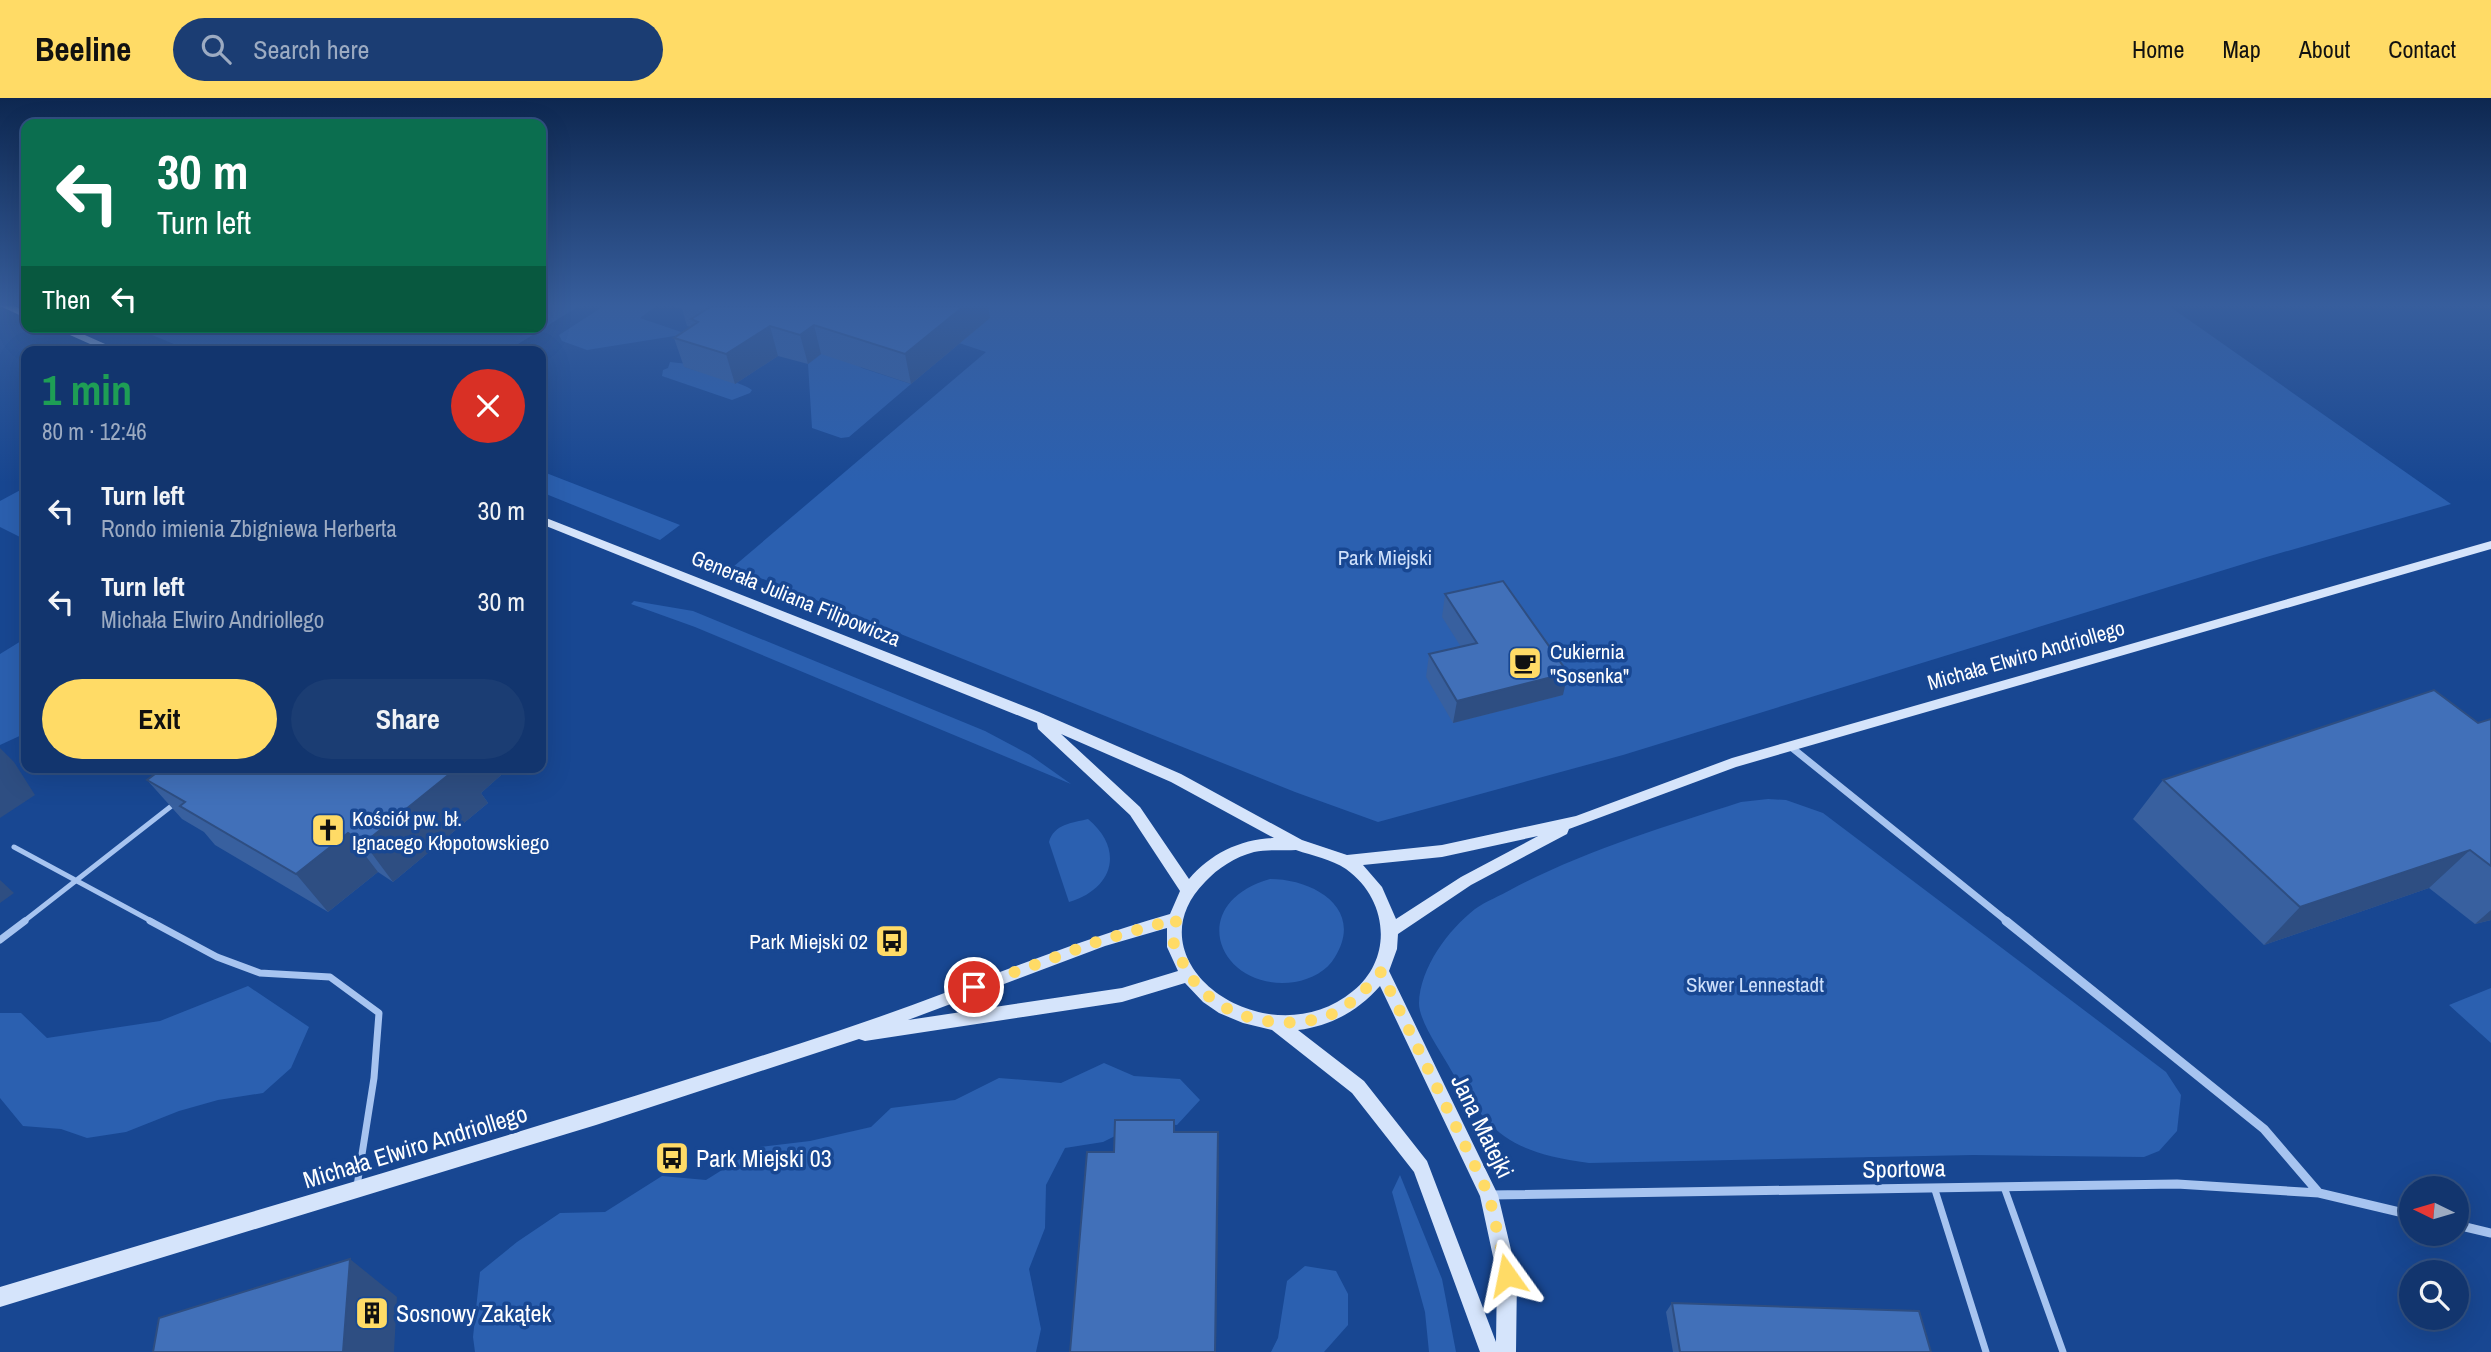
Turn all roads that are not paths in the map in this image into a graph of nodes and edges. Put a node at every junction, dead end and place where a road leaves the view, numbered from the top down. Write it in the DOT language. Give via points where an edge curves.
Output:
graph roads {
  1 [pos="546,522"];
  2 [pos="2491,545"];
  3 [pos="1034,716"];
  4 [pos="1791,747"];
  5 [pos="175,803"];
  6 [pos="1578,821"];
  7 [pos="1297,844"];
  8 [pos="14,847"];
  9 [pos="1346,861"];
  10 [pos="77,881"];
  11 [pos="1188,890"];
  12 [pos="1176,919"];
  13 [pos="1391,930"];
  14 [pos="0,940"];
  15 [pos="1381,972"];
  16 [pos="1188,975"];
  17 [pos="1276,1023"];
  18 [pos="843,1037"];
  19 [pos="2004,1187"];
  20 [pos="356,1189"];
  21 [pos="1935,1190"];
  22 [pos="2319,1194"];
  23 [pos="1489,1195"];
  24 [pos="2399,1211"];
  25 [pos="2469,1228"];
  26 [pos="2491,1233"];
  27 [pos="0,1297"];
  28 [pos="1490,1352"];
  29 [pos="1506,1352"];
  30 [pos="1986,1352"];
  31 [pos="2063,1352"];
  1 -- 3 [label="street, Generała Juliana Filipowicza"];
  2 -- 4 [label="street, Michała Elwiro Andriollego"];
  3 -- 7 [label="street, Generała Juliana Filipowicza" via="1176,778"];
  3 -- 11 [label="street" via="1135,811"];
  4 -- 6 [label="street, Michała Elwiro Andriollego" via="1732,763"];
  4 -- 22 [label="street" via="2264,1129"];
  5 -- 10 [label="lane"];
  6 -- 9 [label="street, Michała Elwiro Andriollego" via="1442,852"];
  6 -- 13 [label="street, Michała Elwiro Andriollego" via="1466,881"];
  7 -- 9 [label="street"];
  7 -- 11 [label="street" via="1254,846 1216,862"];
  8 -- 10 [label="lane"];
  9 -- 13 [label="street" via="1368,880 1384,903"];
  10 -- 14 [label="lane"];
  10 -- 20 [label="lane" via="217,957 260,973 330,977 379,1013"];
  11 -- 12 [label="street"];
  12 -- 16 [label="street" via="1174,946"];
  12 -- 18 [label="street, Michała Elwiro Andriollego" via="1102,940"];
  13 -- 15 [label="street"];
  15 -- 17 [label="street" via="1355,1001 1319,1019"];
  15 -- 23 [label="street, Jana Matejki"];
  16 -- 17 [label="street" via="1210,999 1241,1015"];
  16 -- 18 [label="street, Michała Elwiro Andriollego" via="1122,995"];
  17 -- 28 [label="street" via="1358,1087 1421,1167"];
  18 -- 20 [label="street, Michała Elwiro Andriollego"];
  19 -- 21 [label="street, Sportowa"];
  19 -- 22 [label="street, Sportowa" via="2177,1184"];
  19 -- 31 [label="lane"];
  20 -- 27 [label="street, Michała Elwiro Andriollego"];
  21 -- 23 [label="street, Sportowa"];
  21 -- 30 [label="lane"];
  22 -- 24 [label="street, Sportowa"];
  23 -- 29 [label="street, Jana Matejki" via="1507,1275"];
  25 -- 26 [label="street"];
}
